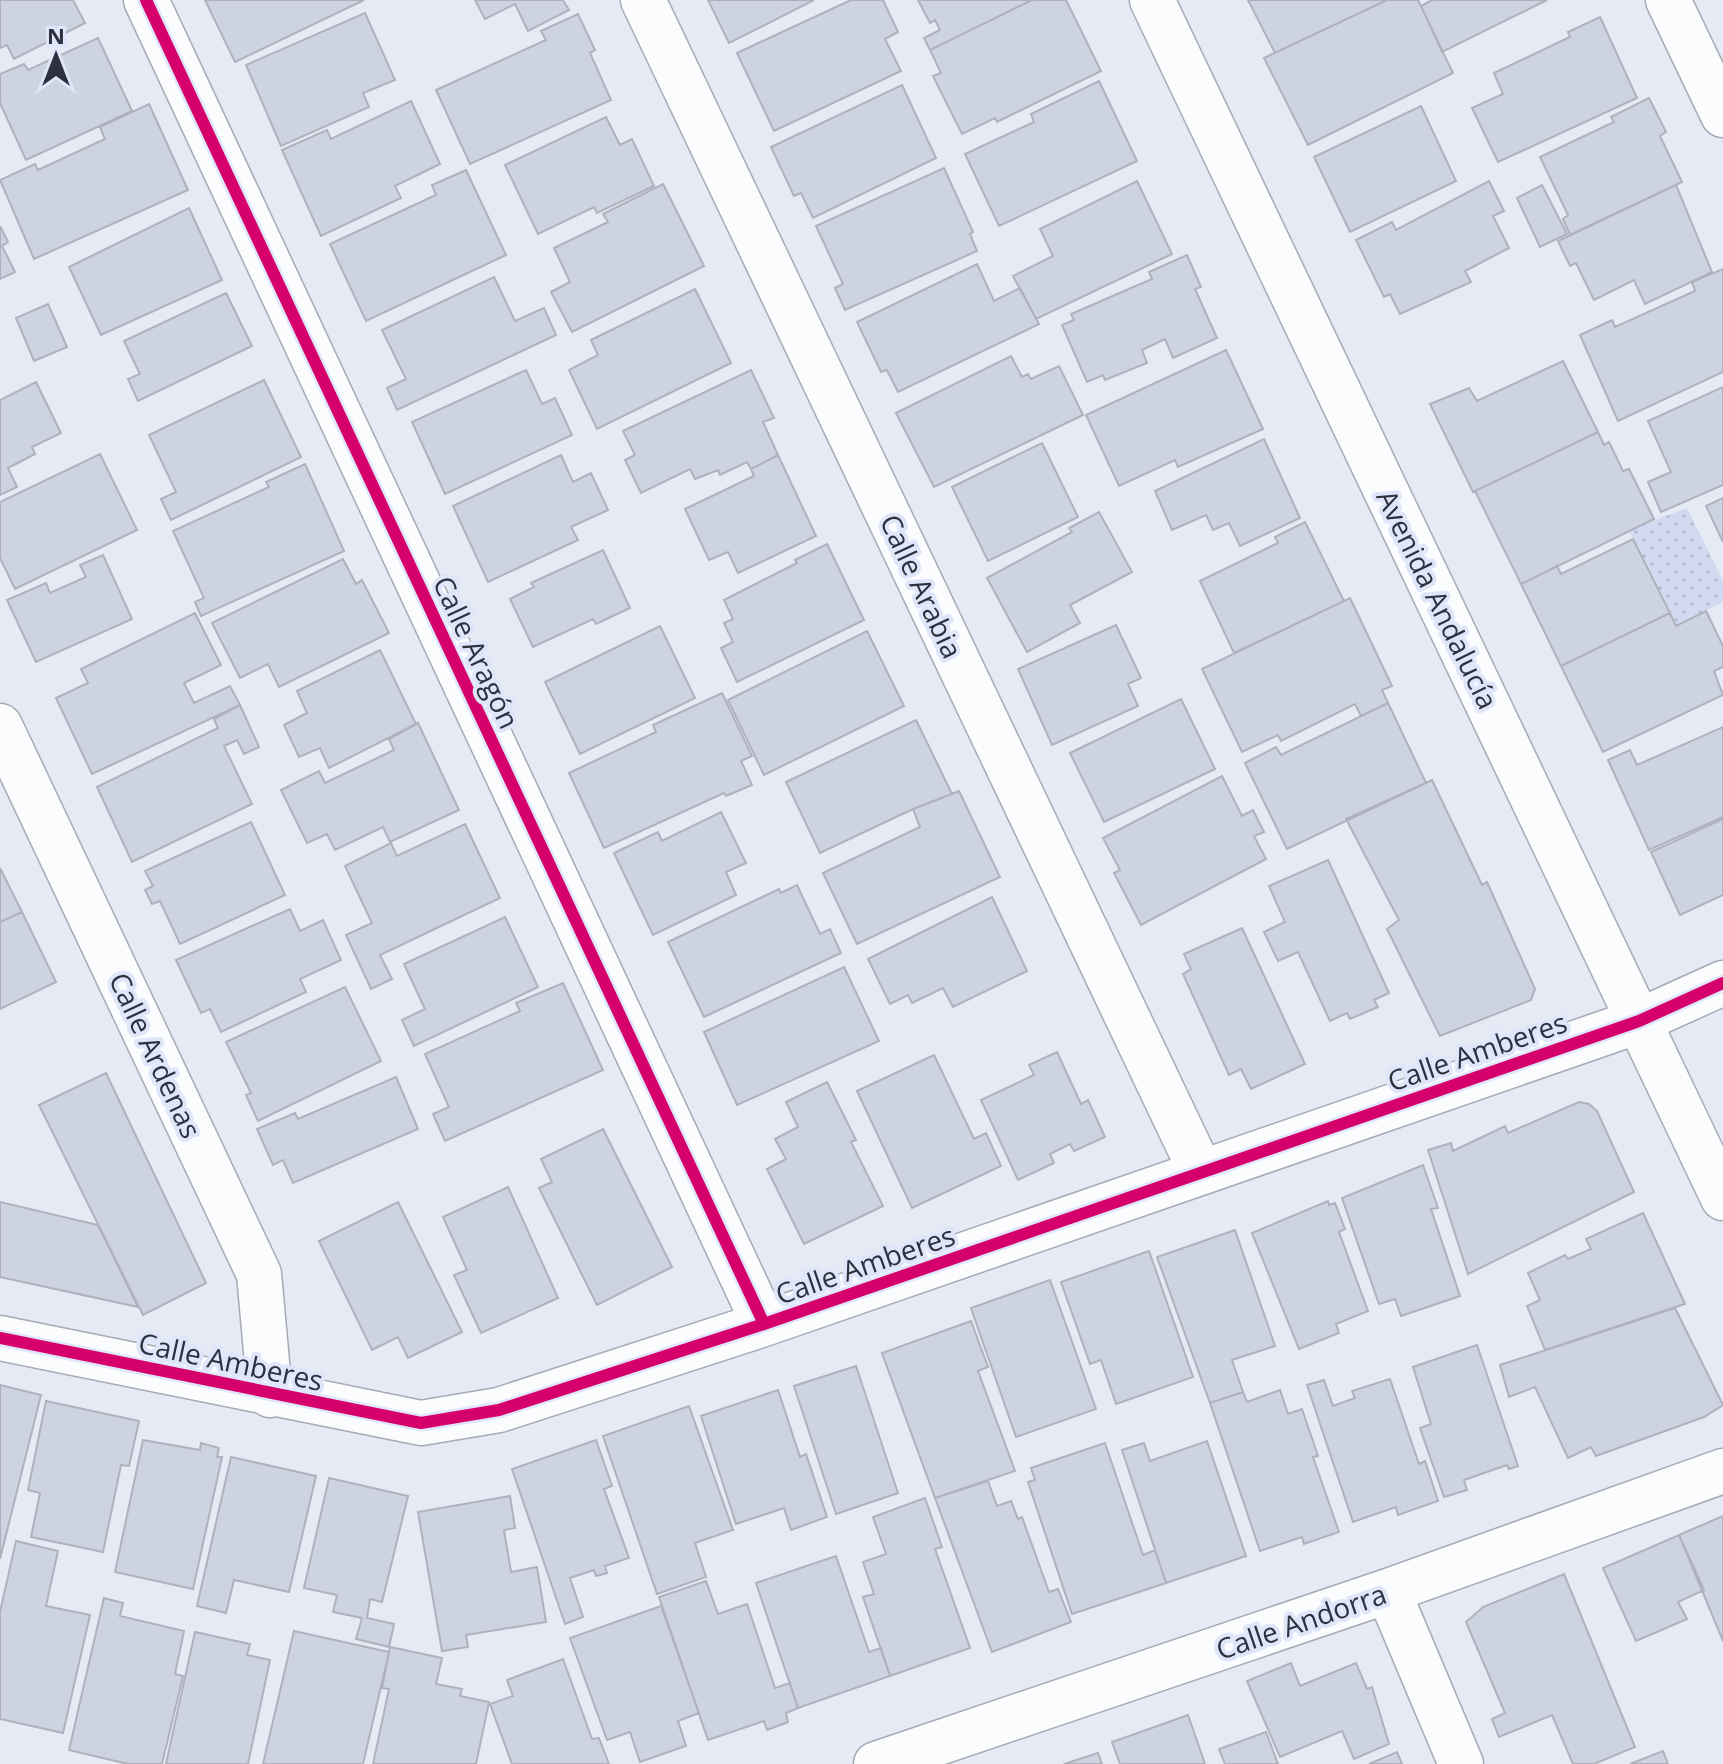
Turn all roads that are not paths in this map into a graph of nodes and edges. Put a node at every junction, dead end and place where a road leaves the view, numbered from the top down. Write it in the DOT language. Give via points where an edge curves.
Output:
graph roads {
  1 [pos="146,0"];
  2 [pos="643,0"];
  3 [pos="1152,0"];
  4 [pos="1668,0"];
  5 [pos="1723,115"];
  6 [pos="0,726"];
  7 [pos="1723,983"];
  8 [pos="1639,1021"];
  9 [pos="1201,1172"];
  10 [pos="1723,1198"];
  11 [pos="764,1324"];
  12 [pos="0,1338"];
  13 [pos="270,1395"];
  14 [pos="1723,1471"];
  15 [pos="1388,1591"];
  16 [pos="876,1764"];
  17 [pos="1461,1764"];
  1 -- 11 [label="street, Calle Aragón"];
  2 -- 9 [label="street, Calle Arabia"];
  3 -- 8 [label="street, Avenida Andalucía"];
  4 -- 5 [label="street"];
  6 -- 13 [label="street, Calle Ardenas" via="259,1274"];
  7 -- 8 [label="street, Calle Amberes"];
  8 -- 9 [label="street, Calle Amberes"];
  8 -- 10 [label="street, Avenida Andalucía"];
  9 -- 11 [label="street, Calle Amberes"];
  11 -- 13 [label="street, Calle Amberes" via="499,1410 421,1423"];
  12 -- 13 [label="street, Calle Amberes"];
  14 -- 15 [label="street, Calle Andorra"];
  15 -- 16 [label="street, Calle Andorra"];
  15 -- 17 [label="street"];
}
